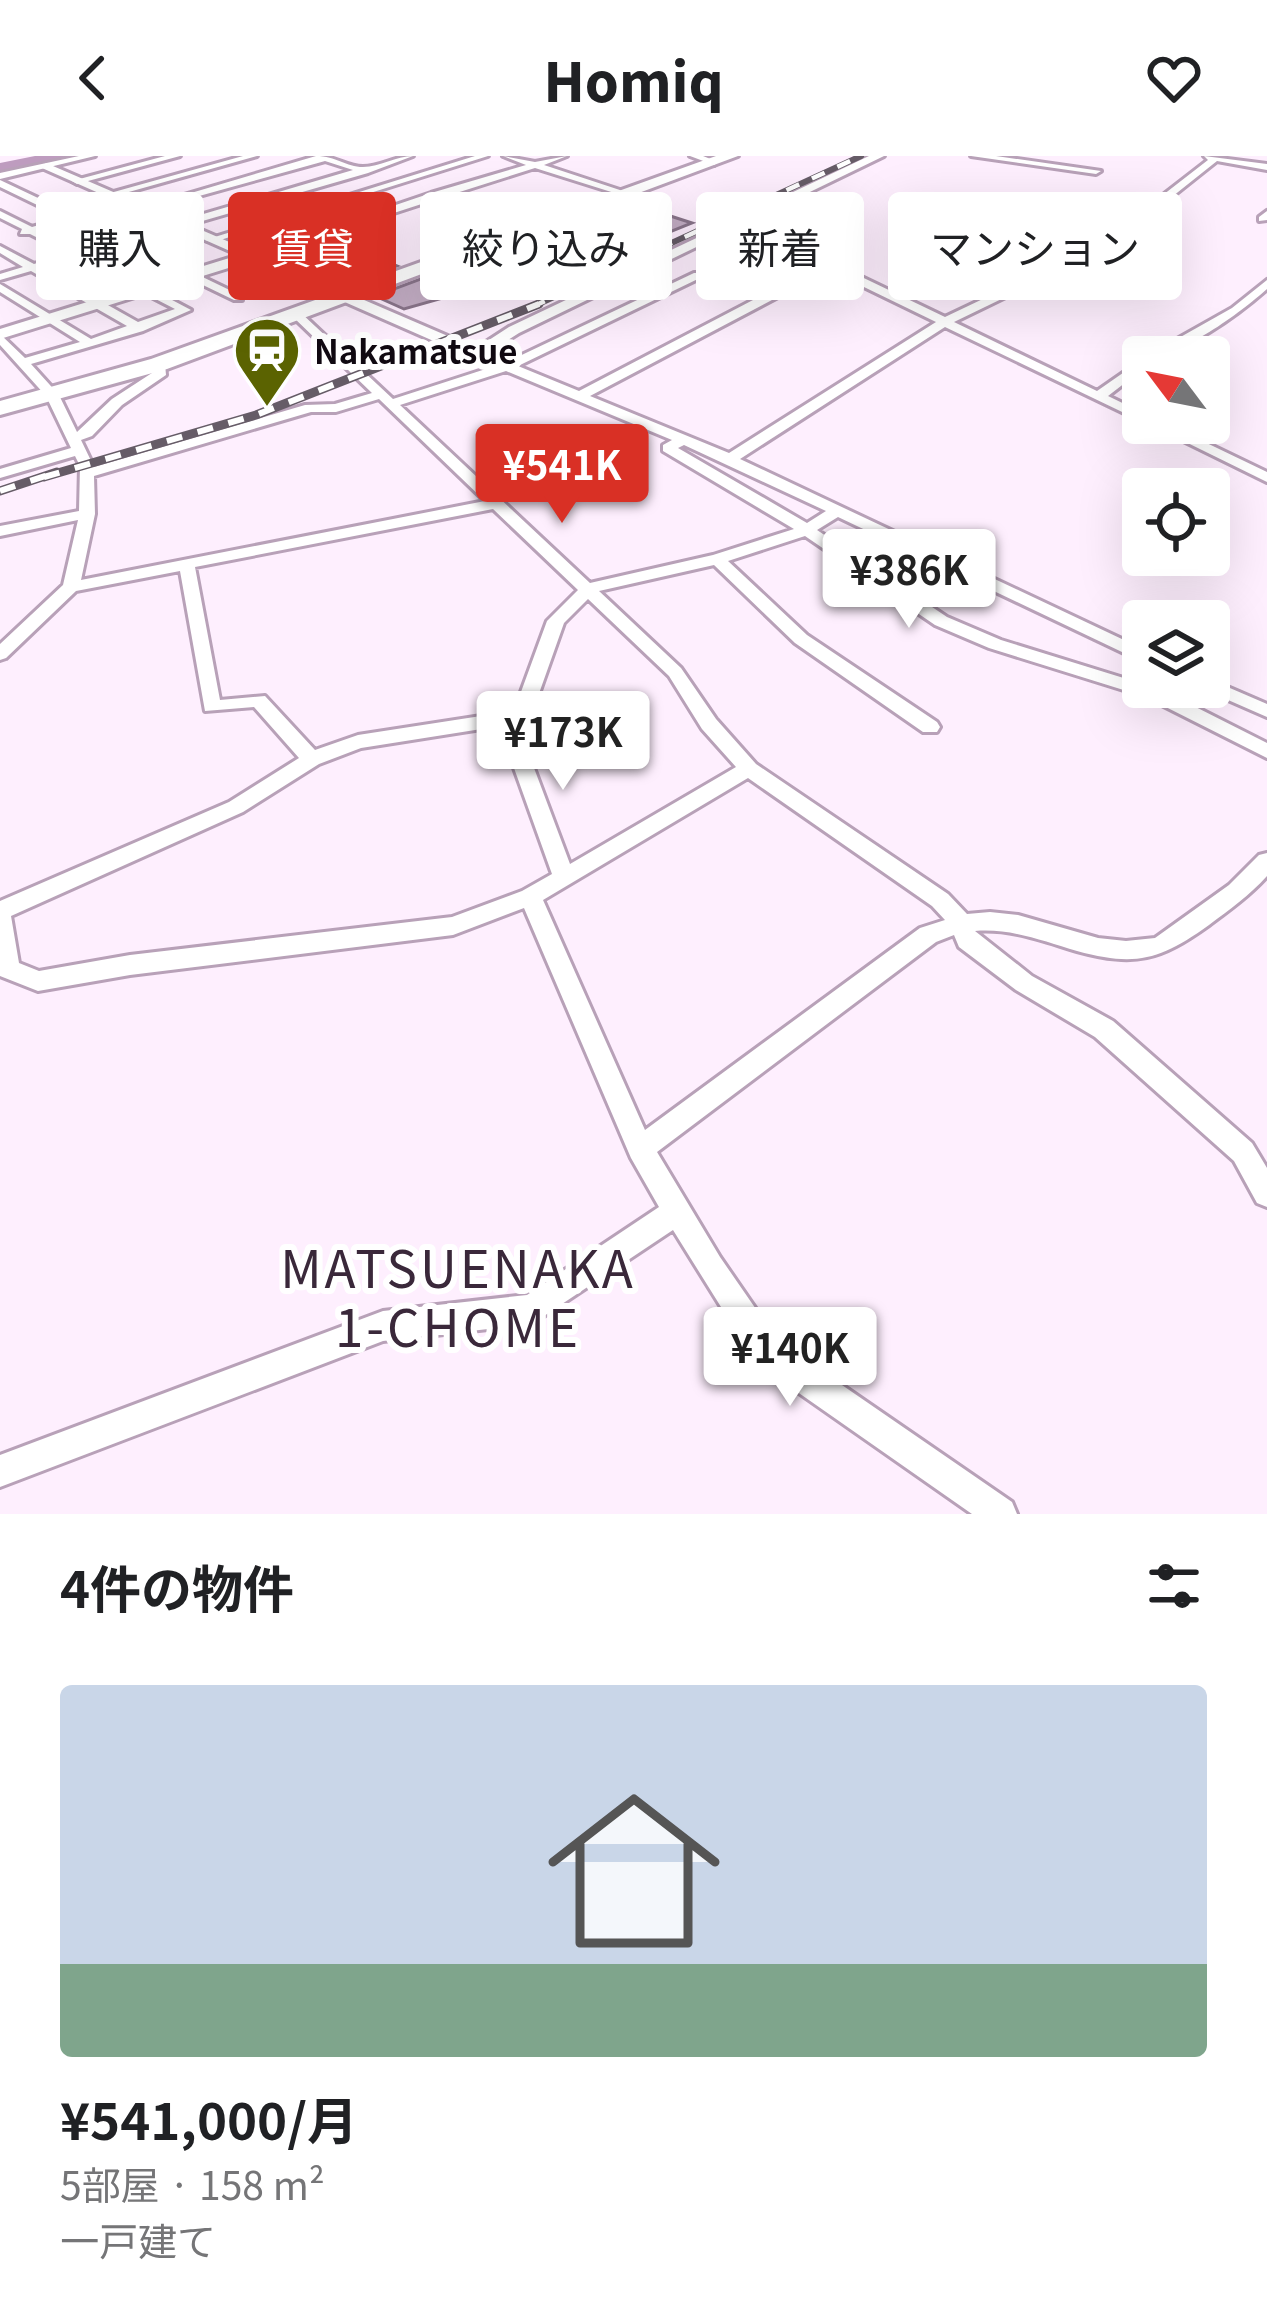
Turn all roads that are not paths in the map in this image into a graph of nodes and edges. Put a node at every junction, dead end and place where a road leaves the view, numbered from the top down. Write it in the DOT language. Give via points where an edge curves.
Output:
graph roads {
  1 [pos="91,156"];
  2 [pos="133,156"];
  3 [pos="176,156"];
  4 [pos="253,156"];
  5 [pos="409,156"];
  6 [pos="484,156"];
  7 [pos="508,156"];
  8 [pos="563,156"];
  9 [pos="878,156"];
  10 [pos="975,156"];
  11 [pos="325,157"];
  12 [pos="1212,157"];
  13 [pos="156,158"];
  14 [pos="713,158"];
  15 [pos="46,161"];
  16 [pos="535,165"];
  17 [pos="0,166"];
  18 [pos="1267,167"];
  19 [pos="362,170"];
  20 [pos="1096,171"];
  21 [pos="192,172"];
  22 [pos="62,174"];
  23 [pos="0,179"];
  24 [pos="398,183"];
  25 [pos="76,185"];
  26 [pos="226,185"];
  27 [pos="98,192"];
  28 [pos="118,192"];
  29 [pos="202,192"];
  30 [pos="426,192"];
  31 [pos="451,192"];
  32 [pos="621,192"];
  33 [pos="632,192"];
  34 [pos="803,192"];
  35 [pos="36,197"];
  36 [pos="32,198"];
  37 [pos="36,200"];
  38 [pos="0,211"];
  39 [pos="204,217"];
  40 [pos="36,228"];
  41 [pos="29,230"];
  42 [pos="36,233"];
  43 [pos="15,234"];
  44 [pos="204,237"];
  45 [pos="210,240"];
  46 [pos="696,243"];
  47 [pos="228,248"];
  48 [pos="0,249"];
  49 [pos="34,266"];
  50 [pos="696,276"];
  51 [pos="0,277"];
  52 [pos="864,282"];
  53 [pos="1267,283"];
  54 [pos="0,287"];
  55 [pos="114,300"];
  56 [pos="166,300"];
  57 [pos="335,300"];
  58 [pos="346,300"];
  59 [pos="764,300"];
  60 [pos="100,304"];
  61 [pos="296,314"];
  62 [pos="54,318"];
  63 [pos="943,323"];
  64 [pos="139,328"];
  65 [pos="0,336"];
  66 [pos="1189,336"];
  67 [pos="90,343"];
  68 [pos="451,343"];
  69 [pos="477,353"];
  70 [pos="22,363"];
  71 [pos="158,364"];
  72 [pos="508,366"];
  73 [pos="1122,379"];
  74 [pos="52,395"];
  75 [pos="580,396"];
  76 [pos="1099,396"];
  77 [pos="385,400"];
  78 [pos="0,408"];
  79 [pos="1122,408"];
  80 [pos="685,439"];
  81 [pos="76,444"];
  82 [pos="1197,444"];
  83 [pos="730,459"];
  84 [pos="0,474"];
  85 [pos="87,474"];
  86 [pos="1267,478"];
  87 [pos="499,503"];
  88 [pos="838,510"];
  89 [pos="87,514"];
  90 [pos="807,530"];
  91 [pos="0,531"];
  92 [pos="717,559"];
  93 [pos="187,566"];
  94 [pos="71,587"];
  95 [pos="590,588"];
  96 [pos="1122,646"];
  97 [pos="0,654"];
  98 [pos="1230,694"];
  99 [pos="1267,711"];
  100 [pos="522,716"];
  101 [pos="930,727"];
  102 [pos="1267,751"];
  103 [pos="312,759"];
  104 [pos="749,769"];
  105 [pos="1267,861"];
  106 [pos="564,878"];
  107 [pos="530,897"];
  108 [pos="0,912"];
  109 [pos="959,920"];
  110 [pos="640,1149"];
  111 [pos="1267,1194"];
  112 [pos="675,1212"];
  113 [pos="0,1472"];
  114 [pos="1000,1514"];
  1 -- 15 [label="street"];
  2 -- 22 [label="street"];
  3 -- 13 [label="street"];
  4 -- 21 [label="street"];
  5 -- 19 [label="street"];
  6 -- 24 [label="street"];
  7 -- 16 [label="street"];
  8 -- 16 [label="street"];
  9 -- 34 [label="street"];
  10 -- 20 [label="street"];
  11 -- 19 [label="street"];
  11 -- 26 [label="street"];
  12 -- 18 [label="street"];
  12 -- 63 [label="street" via="1105,245"];
  13 -- 21 [label="street"];
  13 -- 25 [label="street"];
  14 -- 33 [label="main road"];
  15 -- 17 [label="street"];
  15 -- 22 [label="street"];
  15 -- 23 [label="street"];
  16 -- 31 [label="street"];
  16 -- 32 [label="street"];
  19 -- 24 [label="street"];
  19 -- 39 [label="street"];
  21 -- 26 [label="street"];
  21 -- 28 [label="street"];
  22 -- 25 [label="street"];
  23 -- 36 [label="street"];
  24 -- 30 [label="street"];
  24 -- 45 [label="street"];
  25 -- 27 [label="street"];
  26 -- 29 [label="street"];
  35 -- 36 [label="street"];
  36 -- 37 [label="street"];
  36 -- 38 [label="street"];
  38 -- 41 [label="street"];
  40 -- 41 [label="street"];
  41 -- 42 [label="street"];
  41 -- 43 [label="street"];
  44 -- 45 [label="street"];
  45 -- 47 [label="street"];
  46 -- 69 [label="street"];
  48 -- 49 [label="street"];
  49 -- 51 [label="street"];
  49 -- 60 [label="street"];
  50 -- 72 [label="street"];
  52 -- 63 [label="street"];
  53 -- 66 [label="street"];
  54 -- 62 [label="street"];
  55 -- 60 [label="street"];
  56 -- 64 [label="street" via="185,310"];
  57 -- 61 [label="main road"];
  58 -- 68 [label="street"];
  59 -- 75 [label="street"];
  60 -- 62 [label="street"];
  60 -- 64 [label="street"];
  61 -- 71 [label="main road"];
  61 -- 77 [label="street"];
  62 -- 65 [label="street"];
  62 -- 67 [label="street"];
  63 -- 76 [label="street"];
  63 -- 83 [label="street"];
  64 -- 67 [label="street"];
  65 -- 70 [label="street"];
  67 -- 70 [label="street"];
  68 -- 69 [label="street"];
  69 -- 72 [label="street"];
  70 -- 74 [label="street"];
  71 -- 74 [label="main road"];
  71 -- 81 [label="street" via="162,372 117,401"];
  72 -- 75 [label="street"];
  72 -- 77 [label="street"];
  73 -- 76 [label="street"];
  74 -- 78 [label="main road"];
  74 -- 81 [label="street"];
  75 -- 80 [label="street"];
  76 -- 79 [label="street"];
  77 -- 85 [label="street" via="310,408"];
  77 -- 87 [label="street"];
  80 -- 83 [label="street"];
  80 -- 90 [label="street" via="668,448"];
  81 -- 84 [label="street"];
  81 -- 85 [label="street"];
  82 -- 86 [label="street"];
  83 -- 88 [label="street"];
  85 -- 89 [label="street"];
  87 -- 93 [label="street"];
  87 -- 95 [label="street"];
  88 -- 90 [label="street"];
  88 -- 96 [label="street"];
  89 -- 91 [label="street"];
  89 -- 94 [label="street"];
  90 -- 92 [label="street"];
  90 -- 102 [label="street" via="941,621 1153,693"];
  92 -- 95 [label="street"];
  92 -- 101 [label="street" via="801,639"];
  93 -- 94 [label="street"];
  93 -- 103 [label="street" via="212,707 258,700"];
  94 -- 97 [label="street"];
  95 -- 100 [label="street" via="556,621"];
  95 -- 104 [label="street" via="675,672"];
  98 -- 99 [label="street"];
  100 -- 103 [label="street" via="358,742"];
  100 -- 106 [label="street" via="524,768"];
  103 -- 108 [label="street" via="236,807"];
  104 -- 106 [label="street"];
  104 -- 109 [label="street"];
  105 -- 109 [label="street" via="1160,946 1108,950 1021,922"];
  106 -- 107 [label="street"];
  107 -- 108 [label="street" via="453,926 38,981 8,969"];
  107 -- 110 [label="street"];
  109 -- 110 [label="street"];
  109 -- 111 [label="street" via="967,940 1104,1029 1243,1152"];
  110 -- 112 [label="street"];
  112 -- 113 [label="street" via="532,1309 383,1326"];
  112 -- 114 [label="street" via="767,1352"];
}
